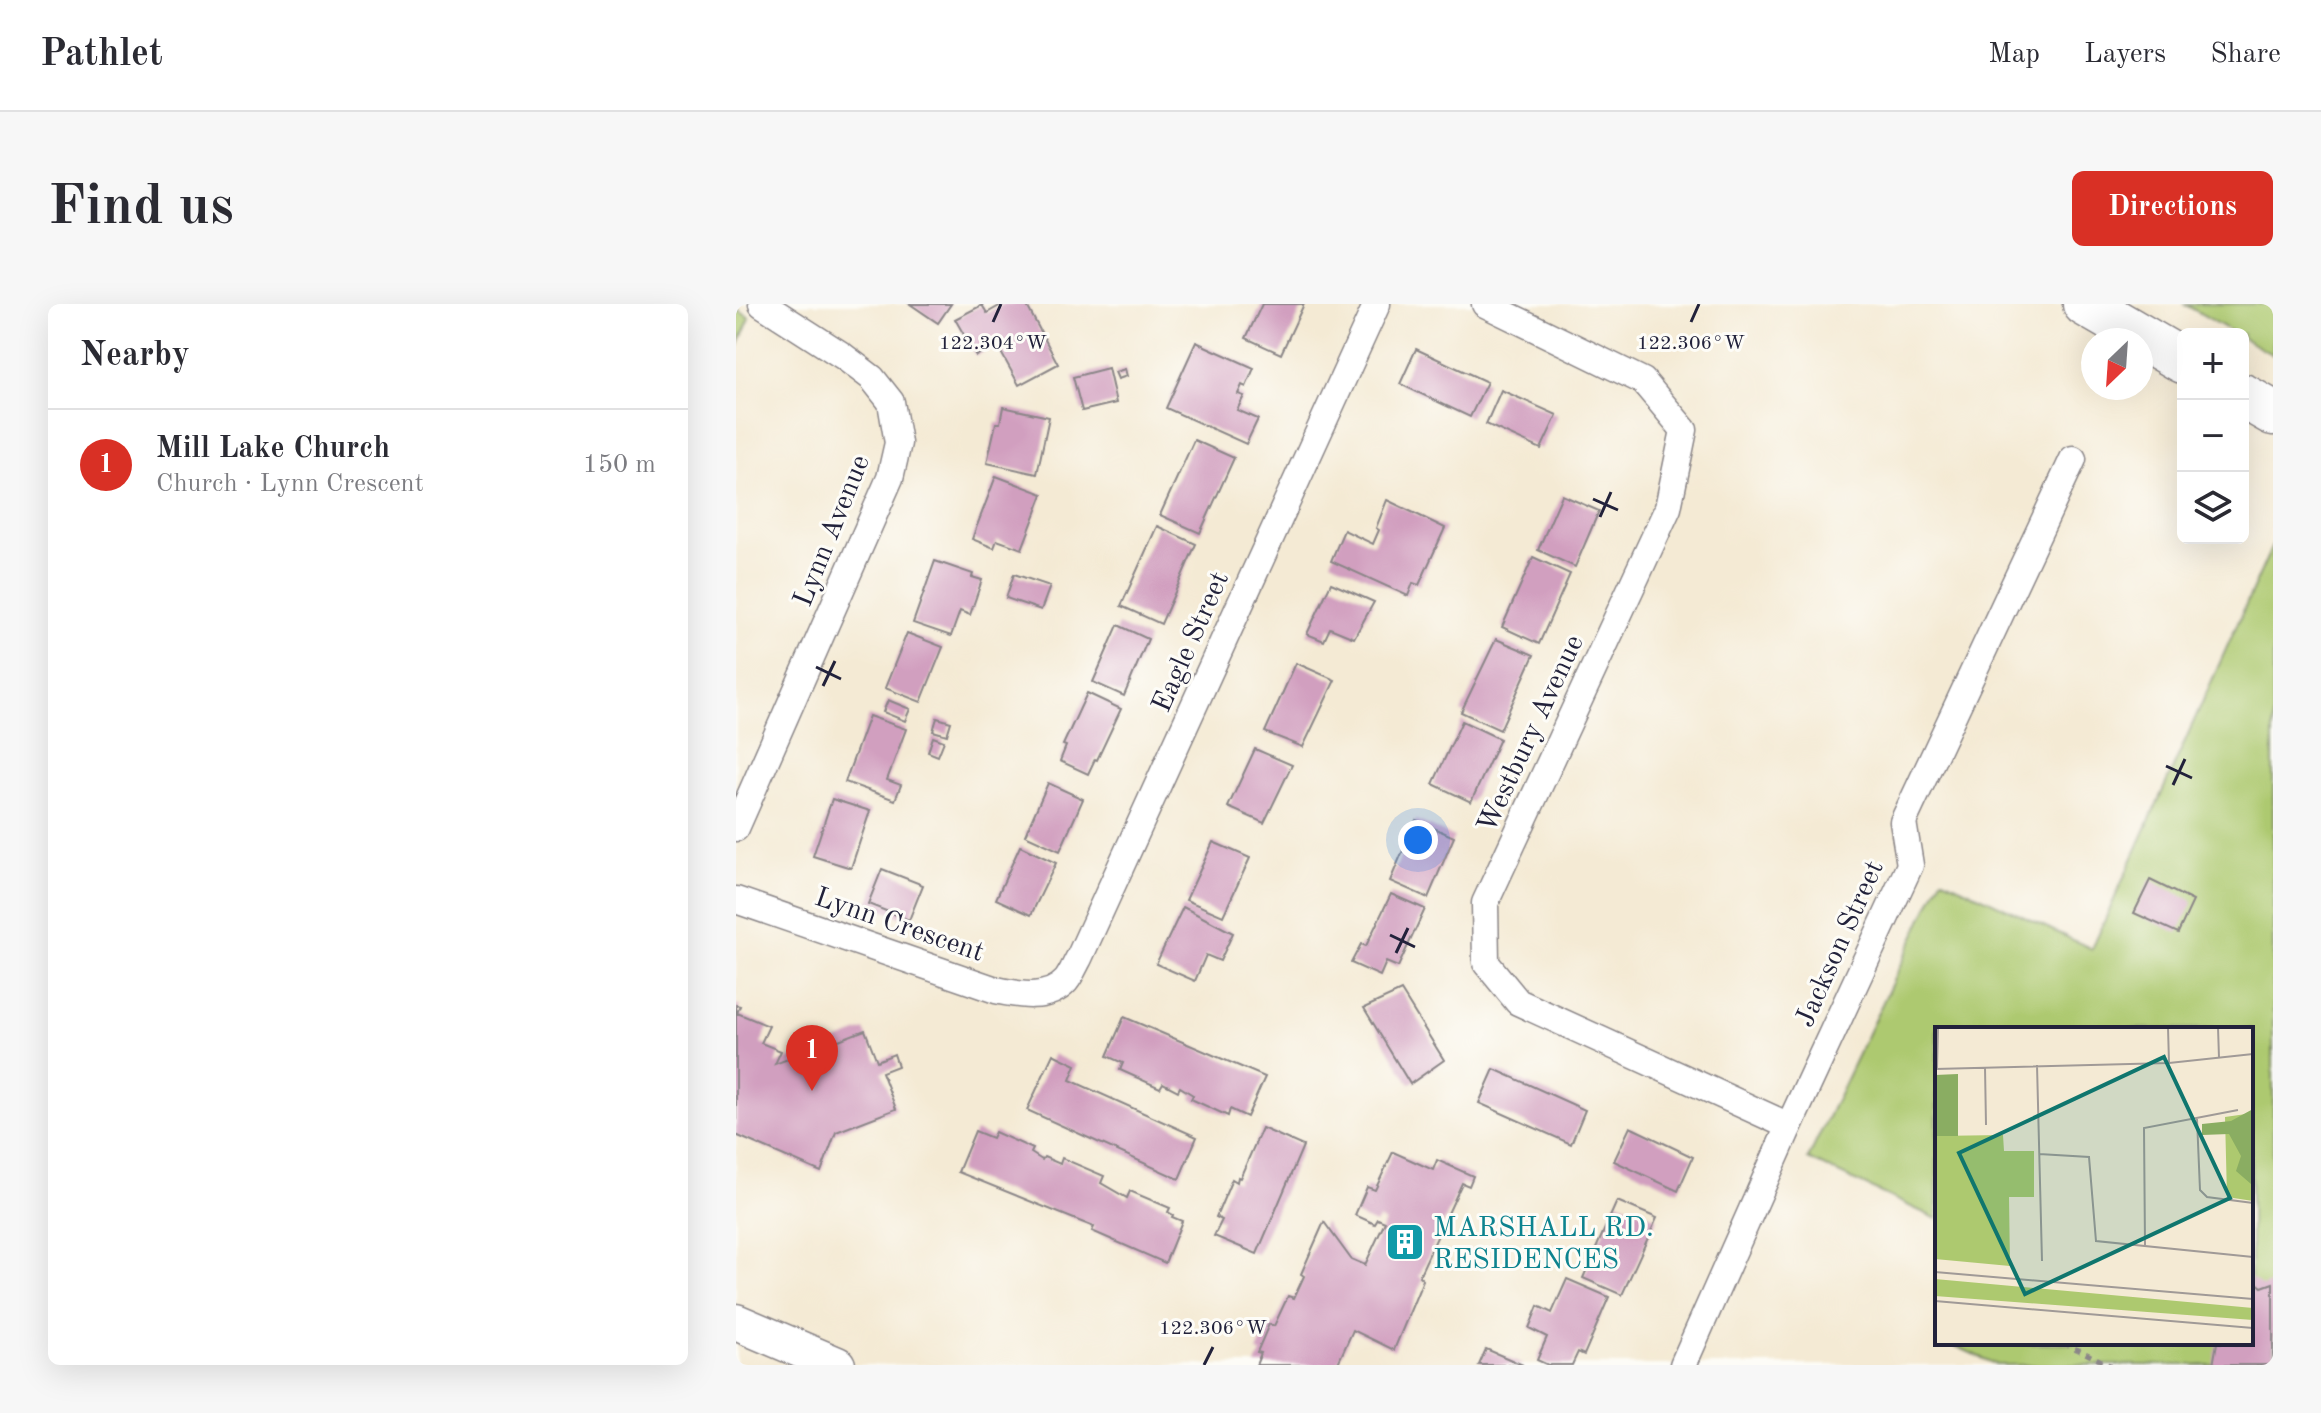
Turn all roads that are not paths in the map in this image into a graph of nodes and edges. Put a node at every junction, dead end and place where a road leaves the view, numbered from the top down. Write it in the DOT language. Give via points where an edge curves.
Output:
graph roads {
  1 [pos="762,304"];
  2 [pos="1377,304"];
  3 [pos="1485,304"];
  4 [pos="2085,304"];
  5 [pos="2177,358"];
  6 [pos="2249,399"];
  7 [pos="2273,413"];
  8 [pos="2073,459"];
  9 [pos="736,828"];
  10 [pos="736,900"];
  11 [pos="1045,993"];
  12 [pos="1789,1126"];
  13 [pos="736,1322"];
  14 [pos="837,1365"];
  15 [pos="1683,1365"];
  1 -- 9 [label="street, Lynn Avenue" via="872,378 891,402 898,443 890,478"];
  2 -- 11 [label="street, Eagle Street" via="1079,958 1065,983"];
  3 -- 12 [label="street, Westbury Avenue" via="1643,381 1684,430 1668,508 1485,903 1486,963 1518,1002"];
  4 -- 5 [label="highway"];
  6 -- 7 [label="highway"];
  8 -- 12 [label="street, Jackson Street" via="1903,822 1910,865"];
  10 -- 11 [label="street, Lynn Crescent" via="996,990 1021,996"];
  12 -- 15 [label="street, Jackson Street"];
  13 -- 14 [label="main road"];
}
